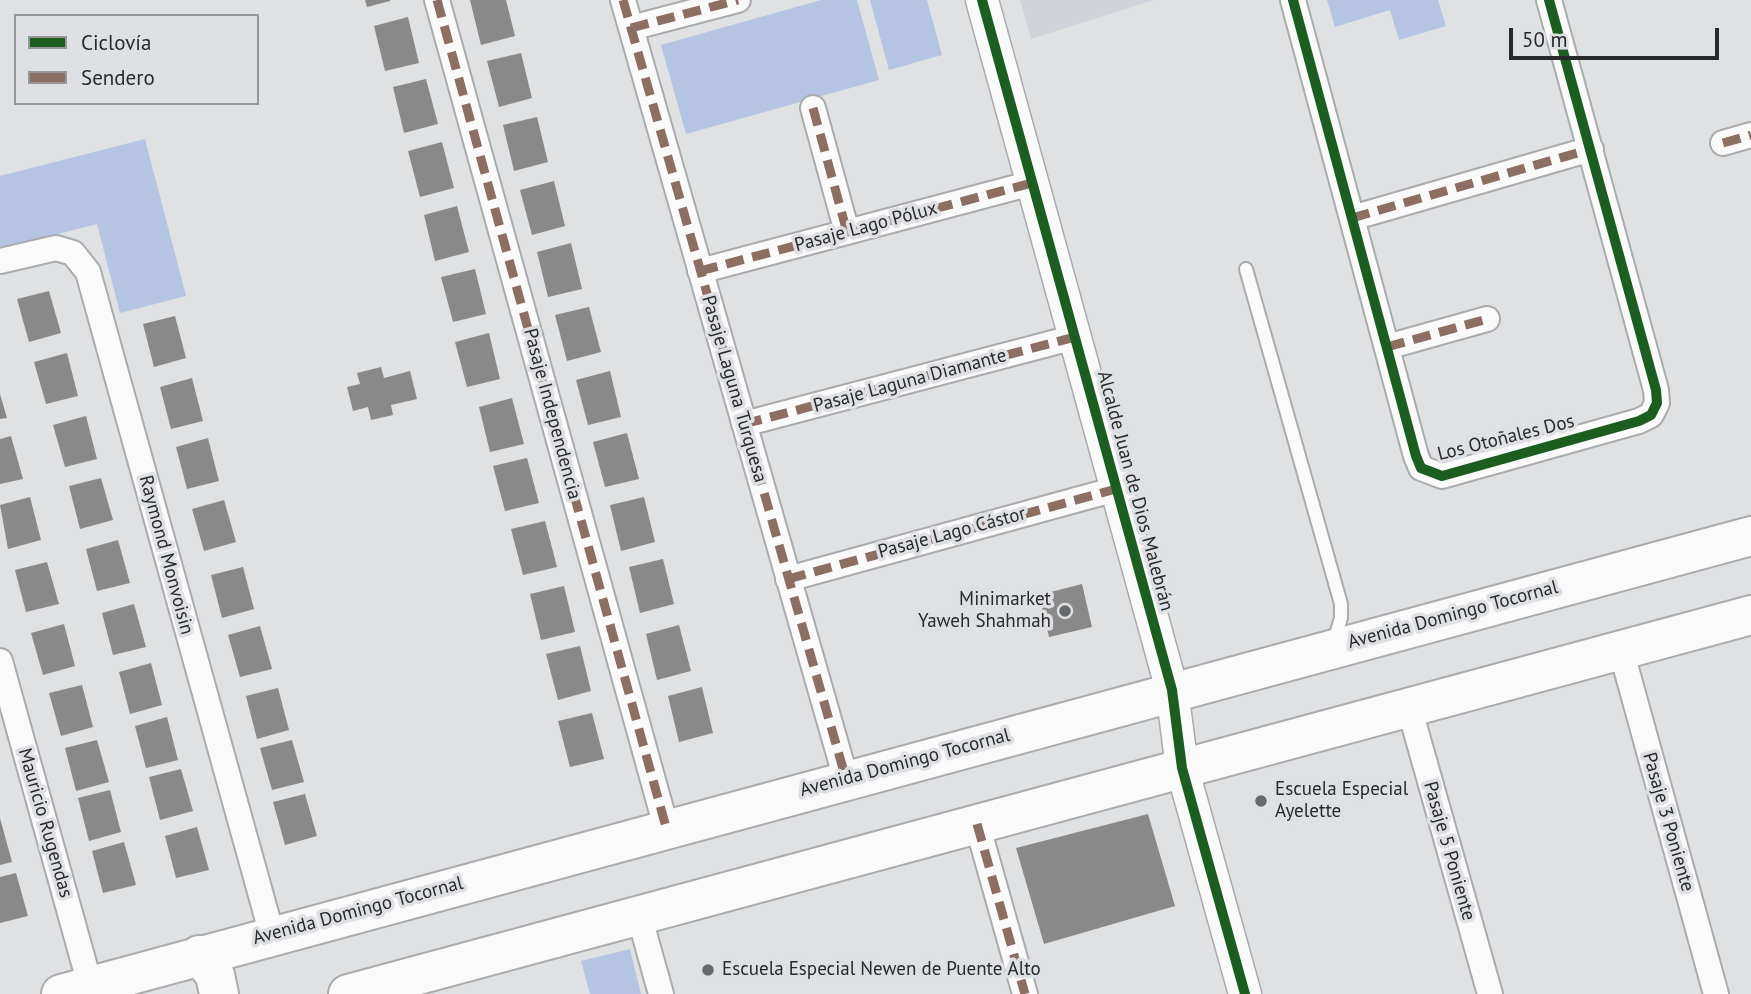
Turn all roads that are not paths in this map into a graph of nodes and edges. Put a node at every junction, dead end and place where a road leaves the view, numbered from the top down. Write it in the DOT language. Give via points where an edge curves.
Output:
graph roads {
  1 [pos="437,0"];
  2 [pos="623,0"];
  3 [pos="738,0"];
  4 [pos="982,0"];
  5 [pos="1293,0"];
  6 [pos="1549,0"];
  7 [pos="631,28"];
  8 [pos="813,108"];
  9 [pos="1751,135"];
  10 [pos="1723,143"];
  11 [pos="1591,149"];
  12 [pos="1032,183"];
  13 [pos="1352,218"];
  14 [pos="847,232"];
  15 [pos="0,261"];
  16 [pos="1246,269"];
  17 [pos="700,271"];
  18 [pos="1487,319"];
  19 [pos="1075,337"];
  20 [pos="1387,347"];
  21 [pos="744,424"];
  22 [pos="1116,489"];
  23 [pos="1751,536"];
  24 [pos="788,579"];
  25 [pos="1751,615"];
  26 [pos="1332,648"];
  27 [pos="1621,650"];
  28 [pos="0,661"];
  29 [pos="1172,690"];
  30 [pos="1409,707"];
  31 [pos="1182,768"];
  32 [pos="846,779"];
  33 [pos="977,824"];
  34 [pos="666,828"];
  35 [pos="639,915"];
  36 [pos="272,935"];
  37 [pos="199,955"];
  38 [pos="75,989"];
  39 [pos="219,994"];
  40 [pos="348,994"];
  41 [pos="661,994"];
  42 [pos="1025,994"];
  43 [pos="1245,994"];
  44 [pos="1490,994"];
  45 [pos="1716,994"];
  1 -- 34 [label="street, Pasaje Independencia"];
  2 -- 7 [label="street, Pasaje Laguna Turquesa"];
  3 -- 7 [label="street"];
  4 -- 12 [label="street, Alcalde Juan de Dios Malebrán"];
  5 -- 13 [label="street, Los Otoñales Dos"];
  6 -- 11 [label="street, Los Otoñales Dos"];
  7 -- 17 [label="street, Pasaje Laguna Turquesa"];
  8 -- 14 [label="street"];
  9 -- 10 [label="street"];
  11 -- 13 [label="street"];
  11 -- 20 [label="street, Los Otoñales Dos" via="1658,397 1651,415 1434,475 1418,462"];
  12 -- 14 [label="street, Pasaje Lago Pólux"];
  12 -- 19 [label="street, Alcalde Juan de Dios Malebrán"];
  13 -- 20 [label="street, Los Otoñales Dos"];
  14 -- 17 [label="street, Pasaje Lago Pólux"];
  15 -- 36 [label="street, Raymond Monvoisin" via="55,248 73,253 88,272"];
  16 -- 26 [label="lane" via="1341,604"];
  17 -- 21 [label="street, Pasaje Laguna Turquesa"];
  18 -- 20 [label="street"];
  19 -- 21 [label="street, Pasaje Laguna Diamante"];
  19 -- 22 [label="street, Alcalde Juan de Dios Malebrán"];
  21 -- 24 [label="street, Pasaje Laguna Turquesa"];
  22 -- 24 [label="street, Pasaje Lago Cástor"];
  22 -- 29 [label="street, Alcalde Juan de Dios Malebrán"];
  23 -- 26 [label="main road, Avenida Domingo Tocornal"];
  24 -- 32 [label="street, Pasaje Laguna Turquesa"];
  25 -- 27 [label="main road"];
  26 -- 29 [label="main road, Avenida Domingo Tocornal"];
  27 -- 30 [label="main road"];
  27 -- 45 [label="street, Pasaje 3 Poniente"];
  28 -- 38 [label="street, Mauricio Rugendas"];
  29 -- 31 [label="street, Alcalde Juan de Dios Malebrán"];
  29 -- 32 [label="main road, Avenida Domingo Tocornal"];
  30 -- 31 [label="main road"];
  30 -- 44 [label="street, Pasaje 5 Poniente"];
  31 -- 33 [label="main road"];
  31 -- 43 [label="street, Alcalde Juan de Dios Malebrán"];
  32 -- 34 [label="main road, Avenida Domingo Tocornal"];
  33 -- 35 [label="main road"];
  33 -- 42 [label="street"];
  34 -- 36 [label="main road, Avenida Domingo Tocornal"];
  35 -- 40 [label="main road"];
  35 -- 41 [label="street"];
  36 -- 37 [label="main road, Avenida Domingo Tocornal"];
  37 -- 38 [label="main road, Avenida Domingo Tocornal"];
  37 -- 39 [label="main road" via="215,975"];
}
